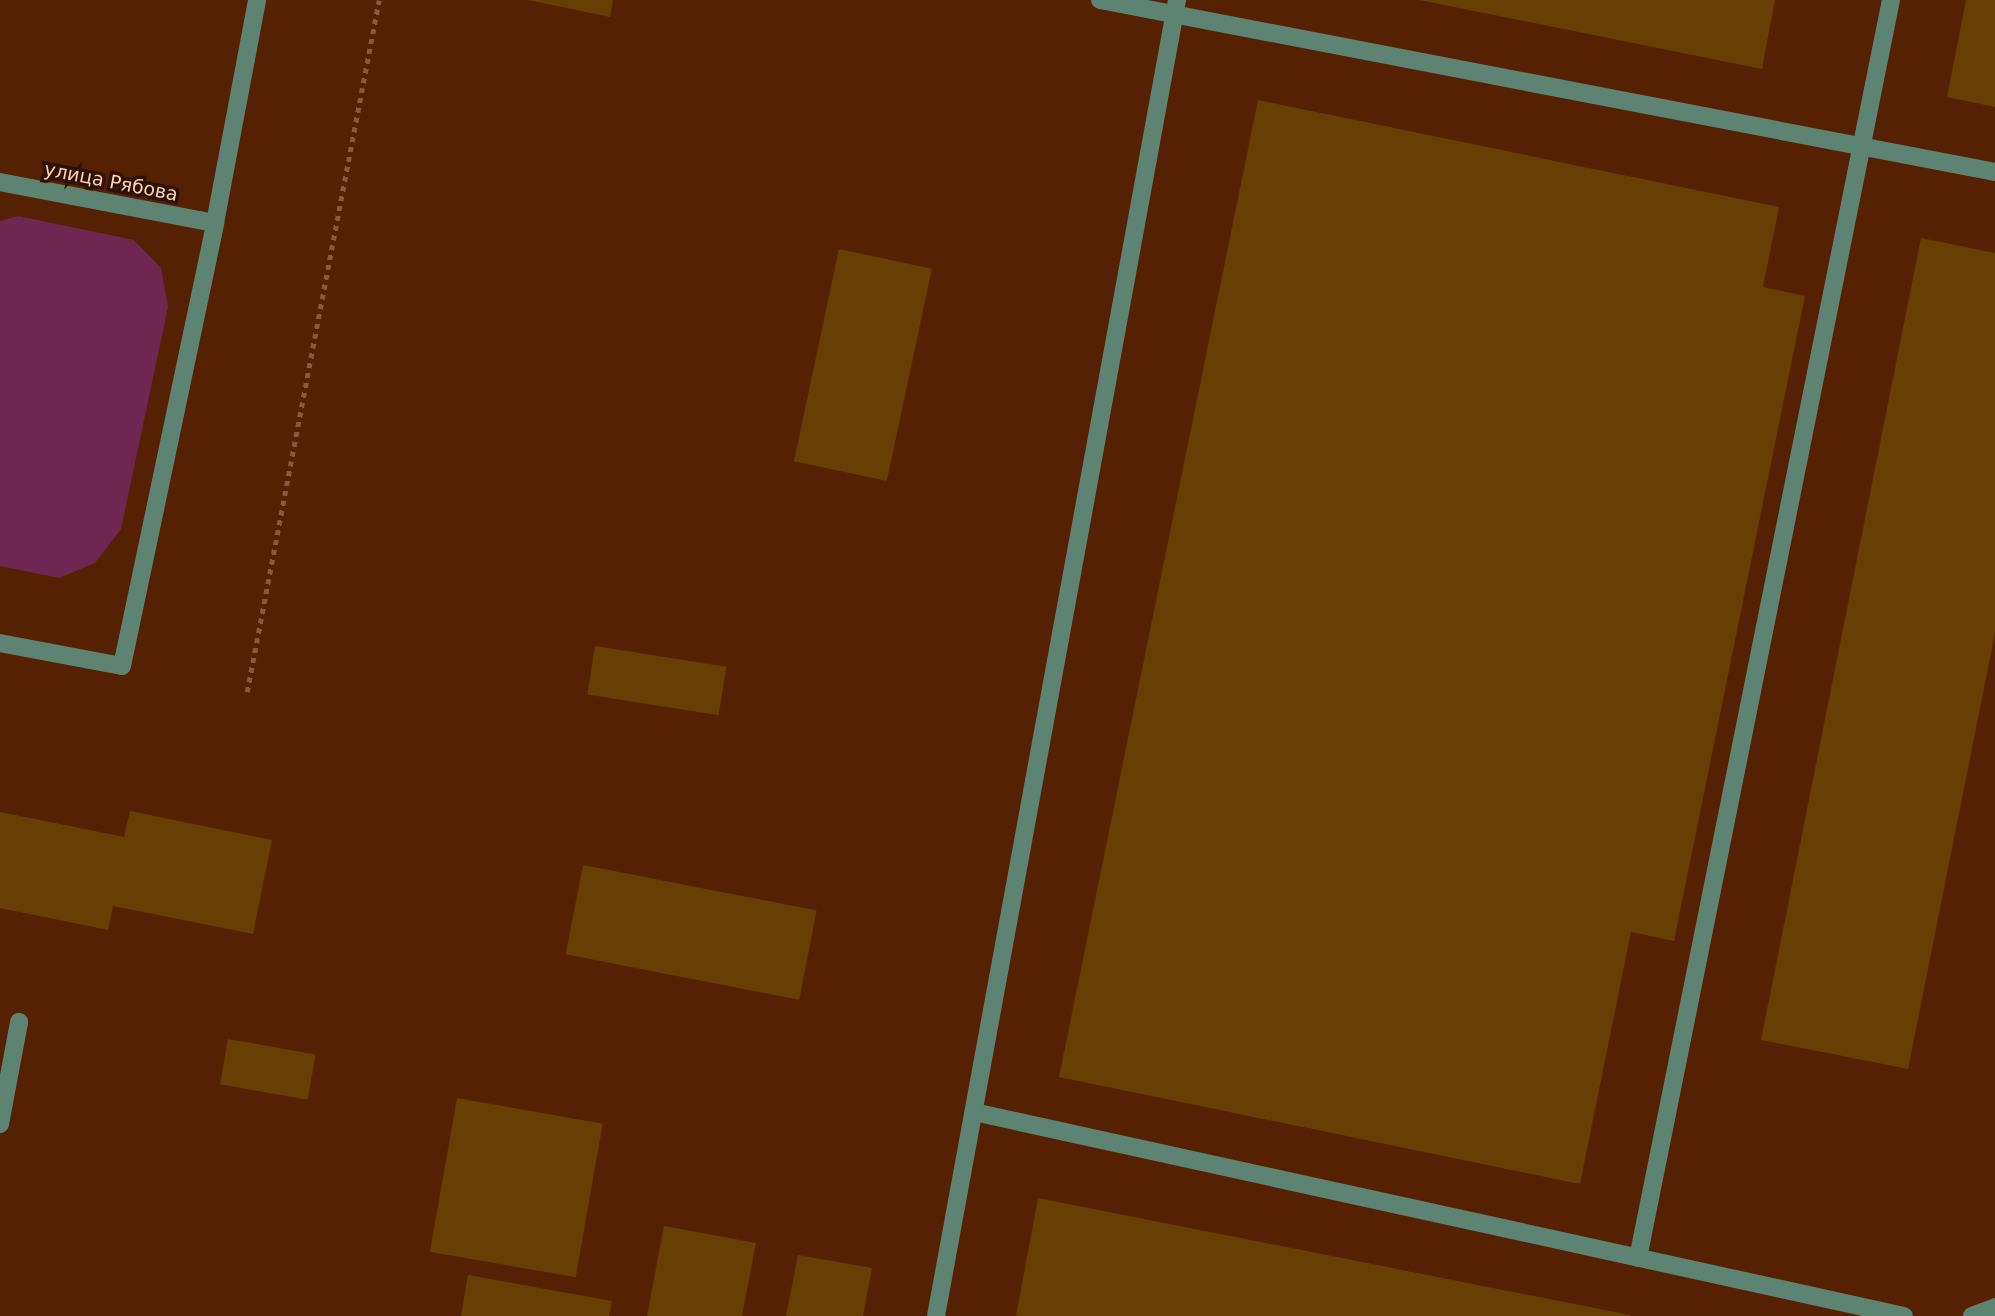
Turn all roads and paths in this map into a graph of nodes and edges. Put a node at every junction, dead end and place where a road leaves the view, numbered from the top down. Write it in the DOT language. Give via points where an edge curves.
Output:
graph roads {
  1 [pos="257,0"];
  2 [pos="379,0"];
  3 [pos="1100,0"];
  4 [pos="1891,0"];
  5 [pos="1175,7"];
  6 [pos="1863,147"];
  7 [pos="1995,172"];
  8 [pos="0,183"];
  9 [pos="215,223"];
  10 [pos="0,643"];
  11 [pos="247,692"];
  12 [pos="19,1022"];
  13 [pos="974,1112"];
  14 [pos="0,1124"];
  15 [pos="1638,1258"];
  16 [pos="1995,1307"];
  17 [pos="936,1316"];
  18 [pos="1904,1316"];
  19 [pos="1972,1316"];
  1 -- 9 [label="street"];
  2 -- 11 [label="path"];
  3 -- 5 [label="street"];
  4 -- 6 [label="street"];
  5 -- 6 [label="street"];
  5 -- 13 [label="street"];
  6 -- 7 [label="street"];
  6 -- 15 [label="street"];
  8 -- 9 [label="street, улица Рябова"];
  9 -- 10 [label="street" via="122,666"];
  12 -- 14 [label="street"];
  13 -- 15 [label="street"];
  13 -- 17 [label="street"];
  15 -- 18 [label="street"];
  16 -- 19 [label="street"];
}
